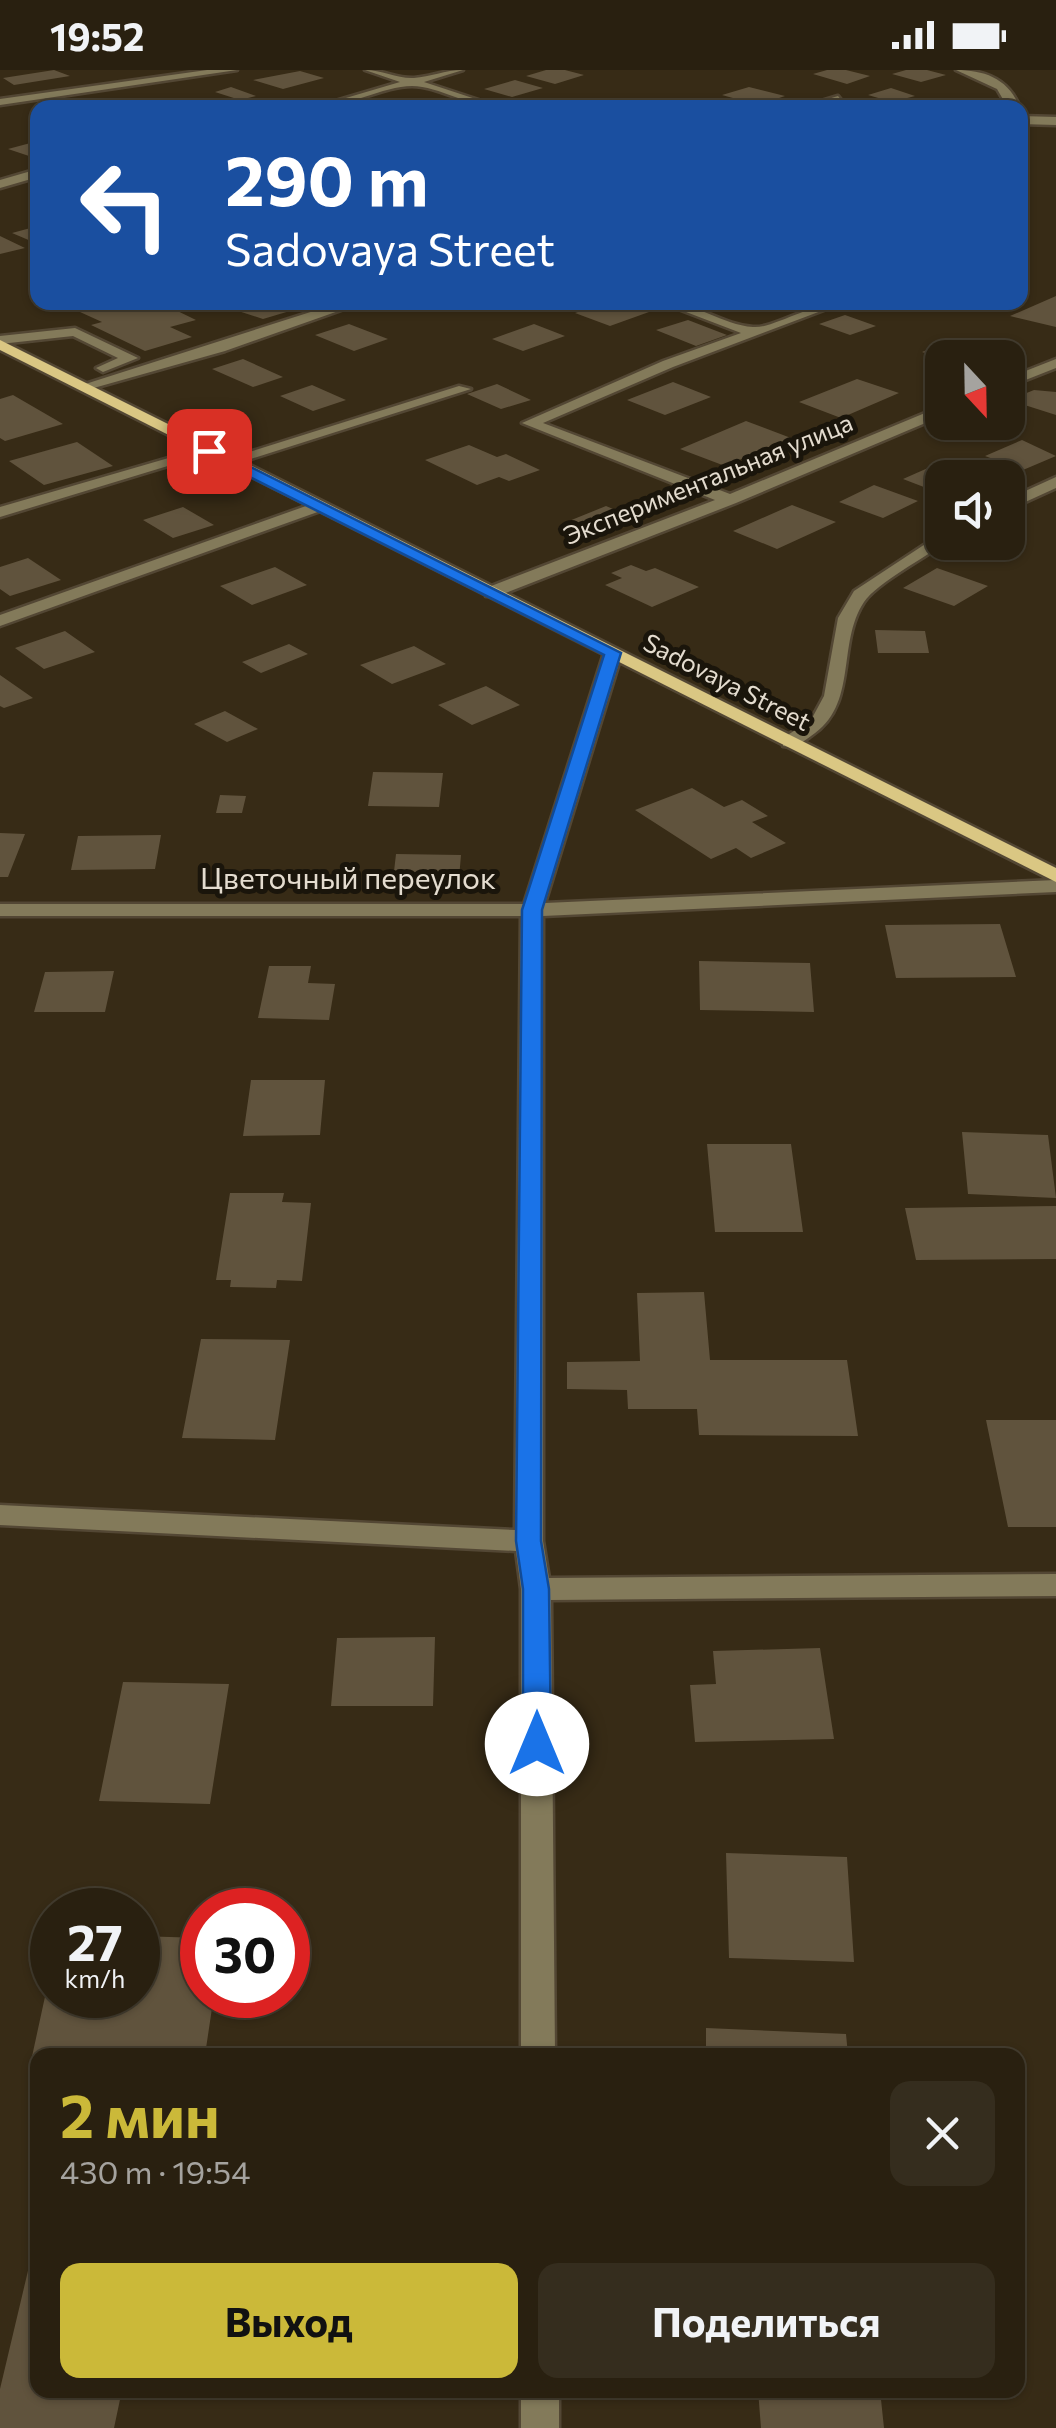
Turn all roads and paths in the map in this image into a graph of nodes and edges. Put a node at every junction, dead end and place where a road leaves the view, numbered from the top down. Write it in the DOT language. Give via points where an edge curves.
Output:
graph roads {
  1 [pos="230,70"];
  2 [pos="371,70"];
  3 [pos="458,70"];
  4 [pos="962,70"];
  5 [pos="414,84"];
  6 [pos="838,99"];
  7 [pos="349,100"];
  8 [pos="470,100"];
  9 [pos="835,100"];
  10 [pos="1012,100"];
  11 [pos="0,102"];
  12 [pos="1028,120"];
  13 [pos="1056,121"];
  14 [pos="30,176"];
  15 [pos="0,184"];
  16 [pos="333,310"];
  17 [pos="690,310"];
  18 [pos="814,310"];
  19 [pos="750,331"];
  20 [pos="0,342"];
  21 [pos="1056,363"];
  22 [pos="1025,376"];
  23 [pos="77,384"];
  24 [pos="464,388"];
  25 [pos="925,418"];
  26 [pos="209,451"];
  27 [pos="229,460"];
  28 [pos="1056,482"];
  29 [pos="1025,497"];
  30 [pos="730,500"];
  31 [pos="320,506"];
  32 [pos="0,512"];
  33 [pos="925,550"];
  34 [pos="492,592"];
  35 [pos="0,621"];
  36 [pos="612,653"];
  37 [pos="790,742"];
  38 [pos="1056,876"];
  39 [pos="1056,886"];
  40 [pos="0,910"];
  41 [pos="532,910"];
  42 [pos="0,1515"];
  43 [pos="528,1541"];
  44 [pos="1056,1585"];
  45 [pos="536,1589"];
  46 [pos="538,2048"];
  47 [pos="540,2398"];
  48 [pos="540,2428"];
  1 -- 11 [label="street"];
  2 -- 5 [label="street"];
  3 -- 5 [label="street"];
  4 -- 10 [label="street" via="1001,86"];
  5 -- 7 [label="street"];
  5 -- 8 [label="street"];
  6 -- 9 [label="street"];
  12 -- 13 [label="street"];
  14 -- 15 [label="street"];
  16 -- 23 [label="street" via="220,348"];
  17 -- 19 [label="street"];
  18 -- 19 [label="street"];
  19 -- 30 [label="street" via="530,423"];
  20 -- 23 [label="main road, Sadovaya Street"];
  20 -- 23 [label="street" via="75,332 131,358"];
  21 -- 22 [label="street"];
  23 -- 26 [label="main road, Sadovaya Street"];
  24 -- 27 [label="street"];
  25 -- 30 [label="street, Экспериментальная улица"];
  26 -- 27 [label="main road, Sadovaya Street"];
  26 -- 32 [label="street"];
  27 -- 31 [label="main road, Sadovaya Street"];
  28 -- 29 [label="street"];
  30 -- 34 [label="street, Экспериментальная улица"];
  31 -- 34 [label="main road, Sadovaya Street"];
  31 -- 35 [label="street"];
  33 -- 37 [label="street" via="860,595 847,618 833,696 819,723"];
  34 -- 36 [label="main road, Sadovaya Street"];
  36 -- 37 [label="main road, Sadovaya Street"];
  36 -- 41 [label="street"];
  37 -- 38 [label="main road, Sadovaya Street"];
  39 -- 41 [label="street, Цветочный переулок"];
  40 -- 41 [label="street, Цветочный переулок"];
  41 -- 43 [label="street"];
  42 -- 43 [label="street"];
  43 -- 45 [label="street"];
  44 -- 45 [label="street"];
  45 -- 46 [label="street"];
  47 -- 48 [label="street"];
}
